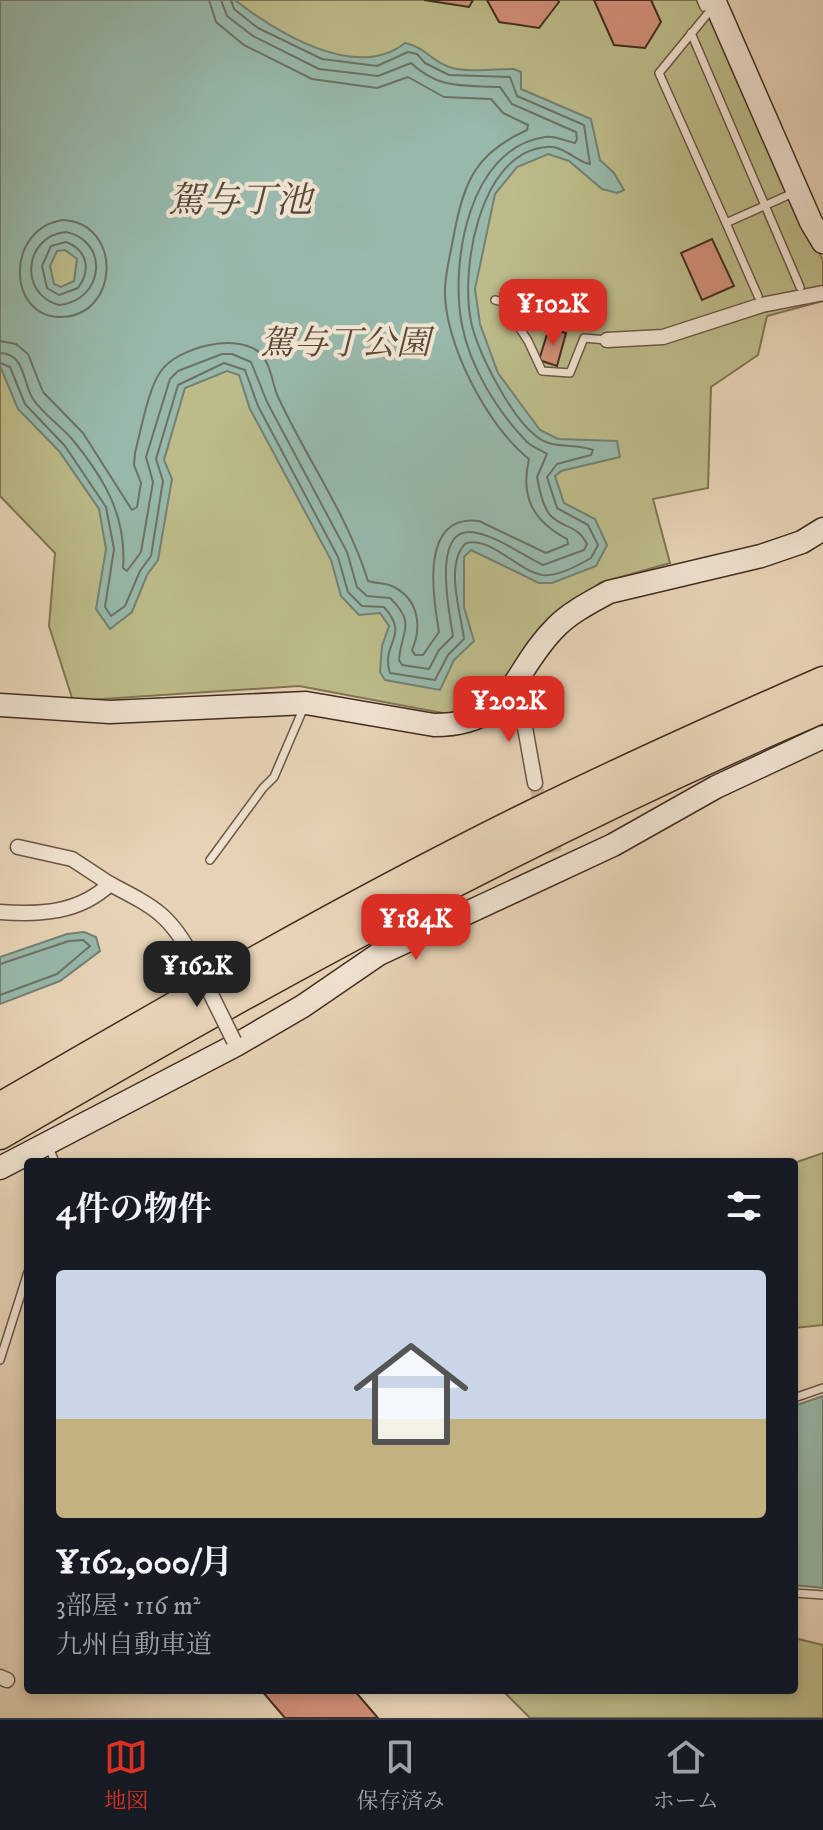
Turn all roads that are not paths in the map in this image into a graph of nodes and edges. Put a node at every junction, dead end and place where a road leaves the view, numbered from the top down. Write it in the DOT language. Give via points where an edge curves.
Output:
graph roads {
  1 [pos="710,1"];
  2 [pos="691,33"];
  3 [pos="798,191"];
  4 [pos="765,206"];
  5 [pos="817,218"];
  6 [pos="726,223"];
  7 [pos="823,242"];
  8 [pos="800,287"];
  9 [pos="823,293"];
  10 [pos="758,296"];
  11 [pos="495,300"];
  12 [pos="607,340"];
  13 [pos="823,529"];
  14 [pos="823,681"];
  15 [pos="509,695"];
  16 [pos="306,703"];
  17 [pos="0,705"];
  18 [pos="823,708"];
  19 [pos="823,737"];
  20 [pos="535,783"];
  21 [pos="18,847"];
  22 [pos="210,860"];
  23 [pos="110,884"];
  24 [pos="0,912"];
  25 [pos="235,1043"];
  26 [pos="0,1107"];
  27 [pos="0,1135"];
  28 [pos="51,1152"];
  29 [pos="32,1158"];
  30 [pos="24,1160"];
  31 [pos="0,1168"];
  32 [pos="24,1290"];
  33 [pos="0,1360"];
  34 [pos="823,1388"];
  35 [pos="798,1397"];
  36 [pos="798,1593"];
  37 [pos="823,1595"];
  1 -- 2 [label="lane"];
  1 -- 3 [label="street"];
  2 -- 4 [label="lane"];
  2 -- 6 [label="lane" via="659,73"];
  3 -- 4 [label="lane"];
  3 -- 5 [label="street"];
  4 -- 6 [label="lane"];
  4 -- 8 [label="lane"];
  5 -- 7 [label="street"];
  6 -- 10 [label="lane"];
  9 -- 12 [label="street" via="762,305 663,337"];
  11 -- 12 [label="lane" via="503,302 542,371 570,373 584,338"];
  13 -- 15 [label="street" via="783,549 609,592 557,626"];
  14 -- 26 [label="highway" via="530,816 276,950"];
  15 -- 16 [label="street" via="490,713 455,725"];
  15 -- 20 [label="street" via="524,722"];
  16 -- 17 [label="street" via="110,712"];
  16 -- 22 [label="lane" via="274,777"];
  18 -- 27 [label="highway" via="566,825 370,925"];
  19 -- 25 [label="street" via="716,787 613,845 559,861 379,954 303,1006"];
  21 -- 23 [label="street" via="72,859"];
  23 -- 24 [label="street" via="85,904 49,912"];
  23 -- 25 [label="street, bridge" via="158,910 177,927"];
  25 -- 28 [label="street"];
  28 -- 29 [label="street"];
  30 -- 31 [label="street"];
  32 -- 33 [label="lane"];
  34 -- 35 [label="lane"];
  36 -- 37 [label="lane"];
}
